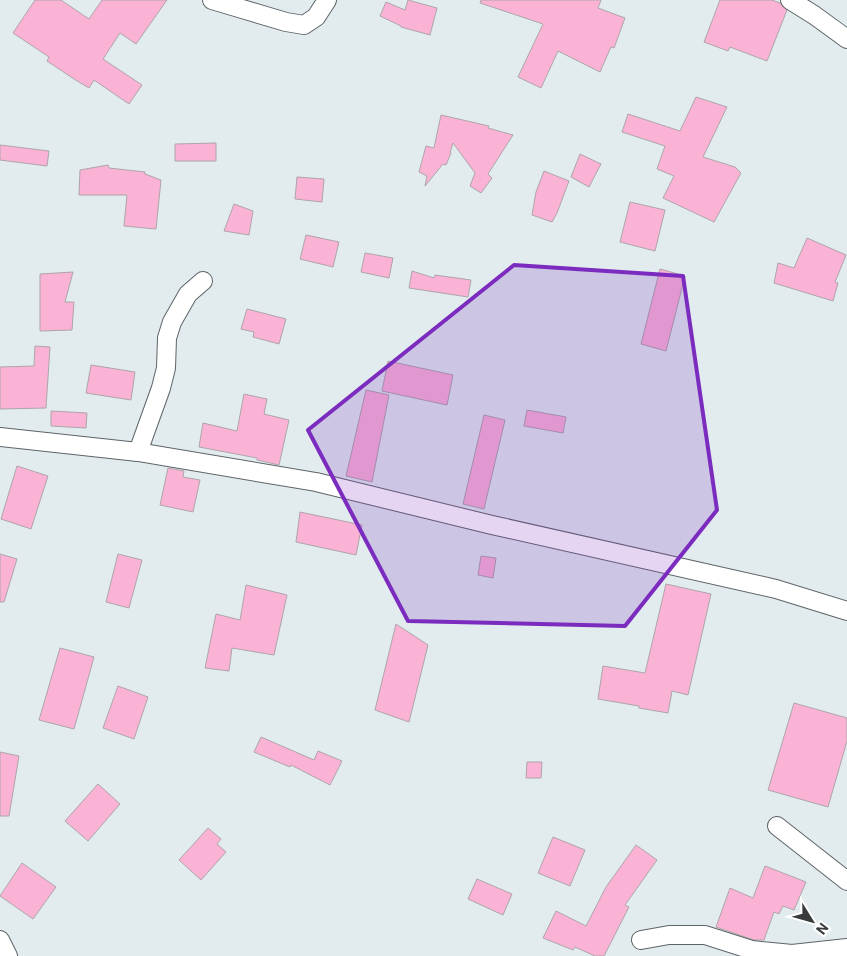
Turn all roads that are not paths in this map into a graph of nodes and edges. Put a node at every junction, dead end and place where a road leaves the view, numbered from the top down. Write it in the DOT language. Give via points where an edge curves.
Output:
graph roads {
  1 [pos="212,0"];
  2 [pos="327,0"];
  3 [pos="790,0"];
  4 [pos="847,39"];
  5 [pos="203,281"];
  6 [pos="0,437"];
  7 [pos="138,452"];
  8 [pos="847,611"];
  9 [pos="777,826"];
  10 [pos="847,881"];
  11 [pos="0,940"];
  12 [pos="641,940"];
  13 [pos="847,948"];
  14 [pos="8,956"];
  1 -- 2 [label="street" via="304,25 316,17"];
  3 -- 4 [label="street"];
  5 -- 7 [label="street" via="188,294 172,322 161,388"];
  6 -- 7 [label="street"];
  7 -- 8 [label="street" via="316,482 776,589"];
  9 -- 10 [label="street"];
  11 -- 14 [label="street"];
  12 -- 13 [label="street" via="669,935 705,935 752,950 792,954"];
}
